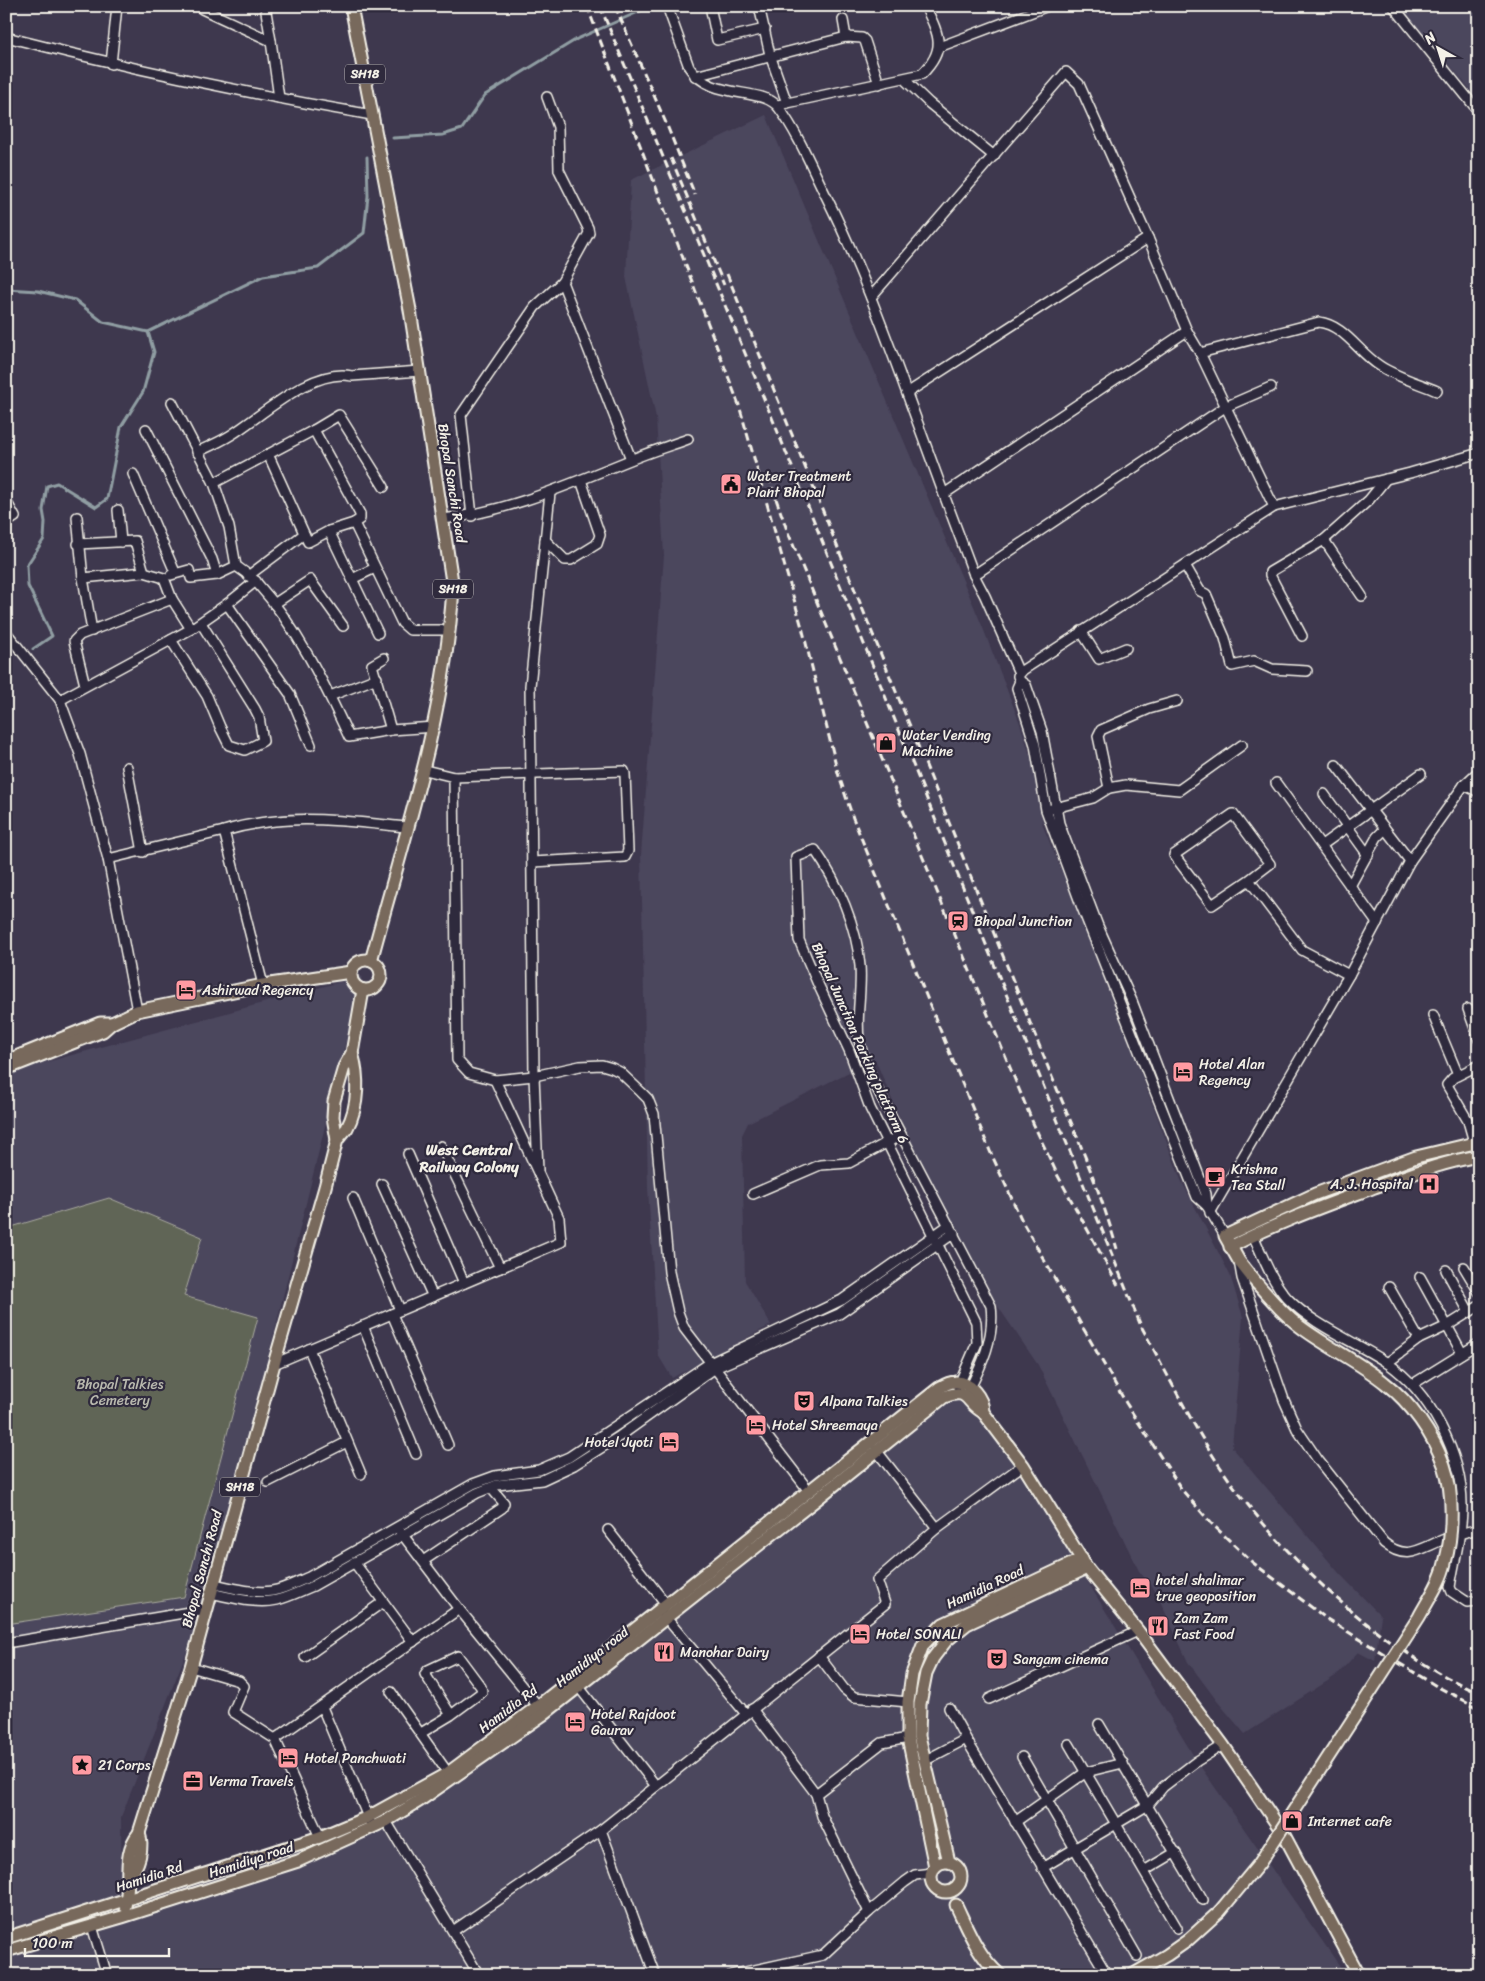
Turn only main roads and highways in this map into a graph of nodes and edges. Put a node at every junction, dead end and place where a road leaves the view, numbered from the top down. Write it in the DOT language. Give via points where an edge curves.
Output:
graph roads {
  1 [pos="351,6"];
  2 [pos="371,961"];
  3 [pos="351,972"];
  4 [pos="363,990"];
  5 [pos="54,1046"];
  6 [pos="352,1053"];
  7 [pos="6,1061"];
  8 [pos="6,1069"];
  9 [pos="337,1140"];
  10 [pos="1477,1142"];
  11 [pos="1478,1156"];
  12 [pos="1298,1201"];
  13 [pos="1305,1212"];
  14 [pos="1230,1247"];
  15 [pos="963,1390"];
  16 [pos="813,1495"];
  17 [pos="1084,1563"];
  18 [pos="939,1628"];
  19 [pos="949,1637"];
  20 [pos="576,1682"];
  21 [pos="370,1822"];
  22 [pos="949,1862"];
  23 [pos="933,1870"];
  24 [pos="958,1886"];
  25 [pos="943,1892"];
  26 [pos="127,1900"];
  27 [pos="956,1905"];
  28 [pos="122,1917"];
  29 [pos="6,1938"];
  30 [pos="6,1951"];
  31 [pos="1000,1975"];
  32 [pos="1132,1975"];
  33 [pos="1359,1975"];
  1 -- 2 [label="main road, Bhopal Sanchi Road / SH18" via="410,310 453,588 450,630 425,770"];
  2 -- 3 [label="main road" via="357,963"];
  2 -- 4 [label="main road" via="379,967 381,977 373,989"];
  3 -- 4 [label="main road" via="355,986"];
  3 -- 5 [label="main road" via="263,985 137,1011 112,1023 100,1023"];
  4 -- 6 [label="main road"];
  5 -- 7 [label="main road"];
  5 -- 8 [label="main road"];
  6 -- 9 [label="main road" via="344,1067 334,1101"];
  6 -- 9 [label="main road" via="356,1068 355,1100 347,1127"];
  9 -- 26 [label="main road, Bhopal Sanchi Road / SH18" via="191,1667 140,1833 134,1839 127,1870"];
  10 -- 12 [label="main road" via="1416,1157"];
  11 -- 13 [label="main road" via="1414,1173"];
  12 -- 13 [label="main road"];
  12 -- 14 [label="main road" via="1225,1236"];
  13 -- 14 [label="main road"];
  14 -- 32 [label="main road, bridge" via="1278,1307 1302,1328 1386,1384 1408,1404 1423,1424 1444,1466 1449,1492 1450,1529 1445,1564 1435,1589 1259,1864 1220,1911 1187,1941"];
  15 -- 16 [label="main road, Hamidiya road" via="944,1397"];
  15 -- 16 [label="main road" via="948,1383 939,1388"];
  15 -- 17 [label="main road" via="974,1407 984,1412 1023,1465"];
  16 -- 20 [label="main road, Hamidiya road"];
  17 -- 18 [label="main road, Hamidia Road"];
  17 -- 19 [label="main road, Hamidia Road"];
  17 -- 33 [label="main road" via="1223,1745 1283,1833"];
  18 -- 19 [label="main road"];
  18 -- 23 [label="main road, Hamidia Road" via="923,1646 912,1674 908,1702 908,1738"];
  19 -- 22 [label="main road, Hamidia Road" via="938,1648 926,1673 920,1704 919,1736"];
  20 -- 21 [label="main road, Hamidia Rd" via="448,1773"];
  20 -- 21 [label="main road, Hamidiya road" via="544,1714 444,1786 386,1821"];
  21 -- 26 [label="main road, Hamidia Rd"];
  21 -- 28 [label="main road, Hamidiya road" via="298,1861"];
  22 -- 23 [label="main road" via="939,1863"];
  22 -- 24 [label="main road" via="956,1865 961,1873"];
  23 -- 25 [label="main road" via="934,1886"];
  24 -- 25 [label="main road" via="950,1892"];
  24 -- 27 [label="main road"];
  25 -- 27 [label="main road"];
  26 -- 28 [label="main road, Bhopal Sanchi Road / SH18"];
  26 -- 29 [label="main road, Hamidia Rd"];
  27 -- 31 [label="main road" via="978,1950"];
  28 -- 30 [label="main road"];
}
